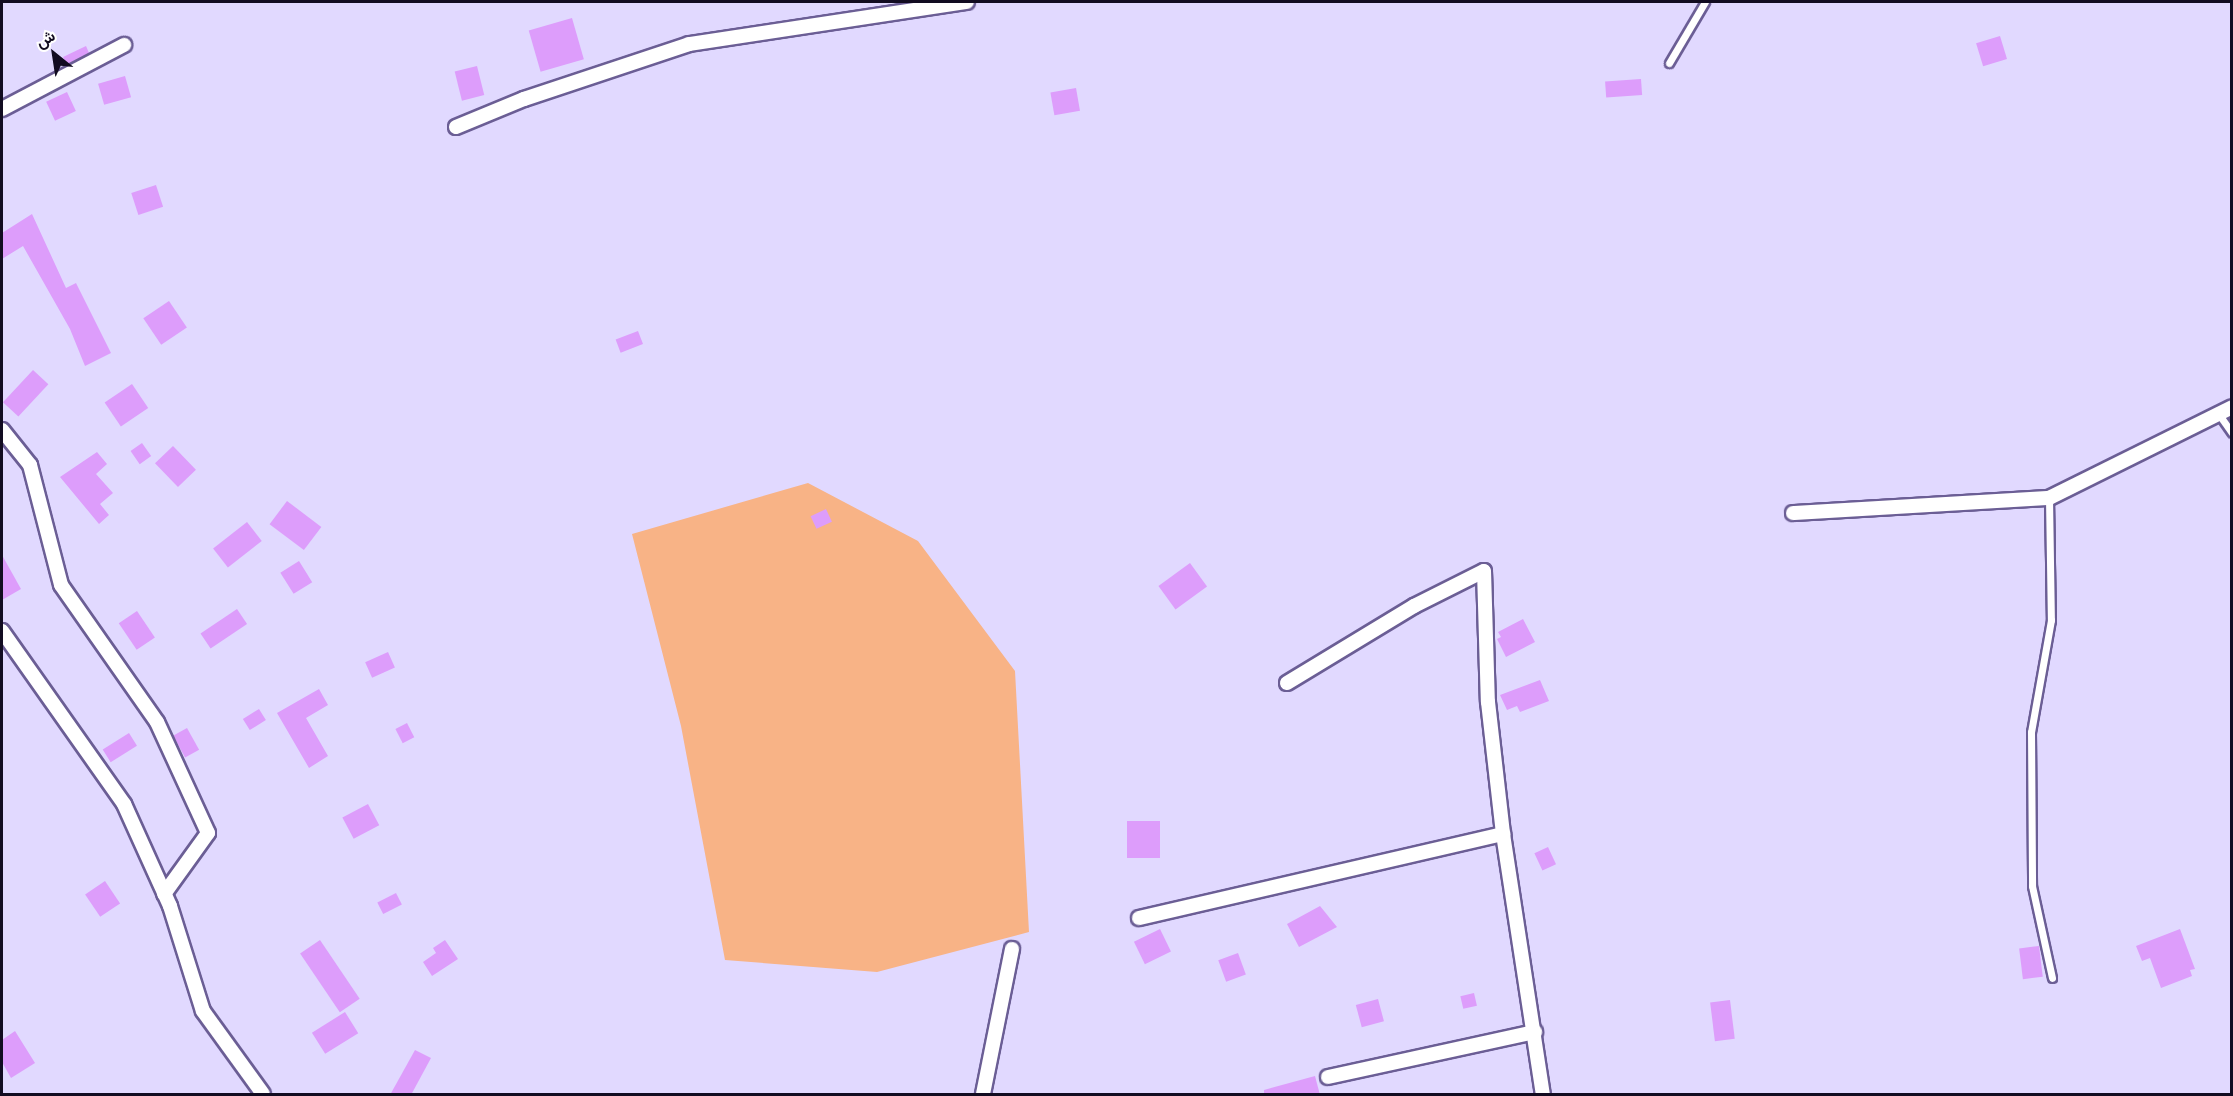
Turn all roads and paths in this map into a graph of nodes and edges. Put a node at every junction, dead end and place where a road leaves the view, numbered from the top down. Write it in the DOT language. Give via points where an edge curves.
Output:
graph roads {
  1 [pos="967,2"];
  2 [pos="1705,2"];
  3 [pos="124,45"];
  4 [pos="1669,63"];
  5 [pos="2,109"];
  6 [pos="456,128"];
  7 [pos="2232,407"];
  8 [pos="2218,413"];
  9 [pos="2,430"];
  10 [pos="2232,433"];
  11 [pos="2049,498"];
  12 [pos="1793,513"];
  13 [pos="2,631"];
  14 [pos="1287,683"];
  15 [pos="1503,834"];
  16 [pos="164,894"];
  17 [pos="1139,918"];
  18 [pos="1012,949"];
  19 [pos="2052,978"];
  20 [pos="1535,1032"];
  21 [pos="1328,1077"];
  22 [pos="263,1095"];
  23 [pos="983,1095"];
  24 [pos="1543,1095"];
  1 -- 6 [label="street" via="689,44 524,99"];
  2 -- 4 [label="lane"];
  3 -- 5 [label="street"];
  7 -- 8 [label="street"];
  8 -- 10 [label="lane"];
  8 -- 11 [label="street"];
  9 -- 16 [label="street" via="30,465 61,585 157,722 208,833"];
  11 -- 12 [label="street"];
  11 -- 19 [label="lane" via="2051,620 2031,732 2031,874"];
  13 -- 16 [label="street" via="124,804"];
  14 -- 15 [label="street" via="1414,606 1484,571 1488,702"];
  15 -- 17 [label="street"];
  15 -- 20 [label="street"];
  16 -- 22 [label="street" via="203,1011"];
  18 -- 23 [label="street"];
  20 -- 21 [label="street"];
  20 -- 24 [label="street"];
}
